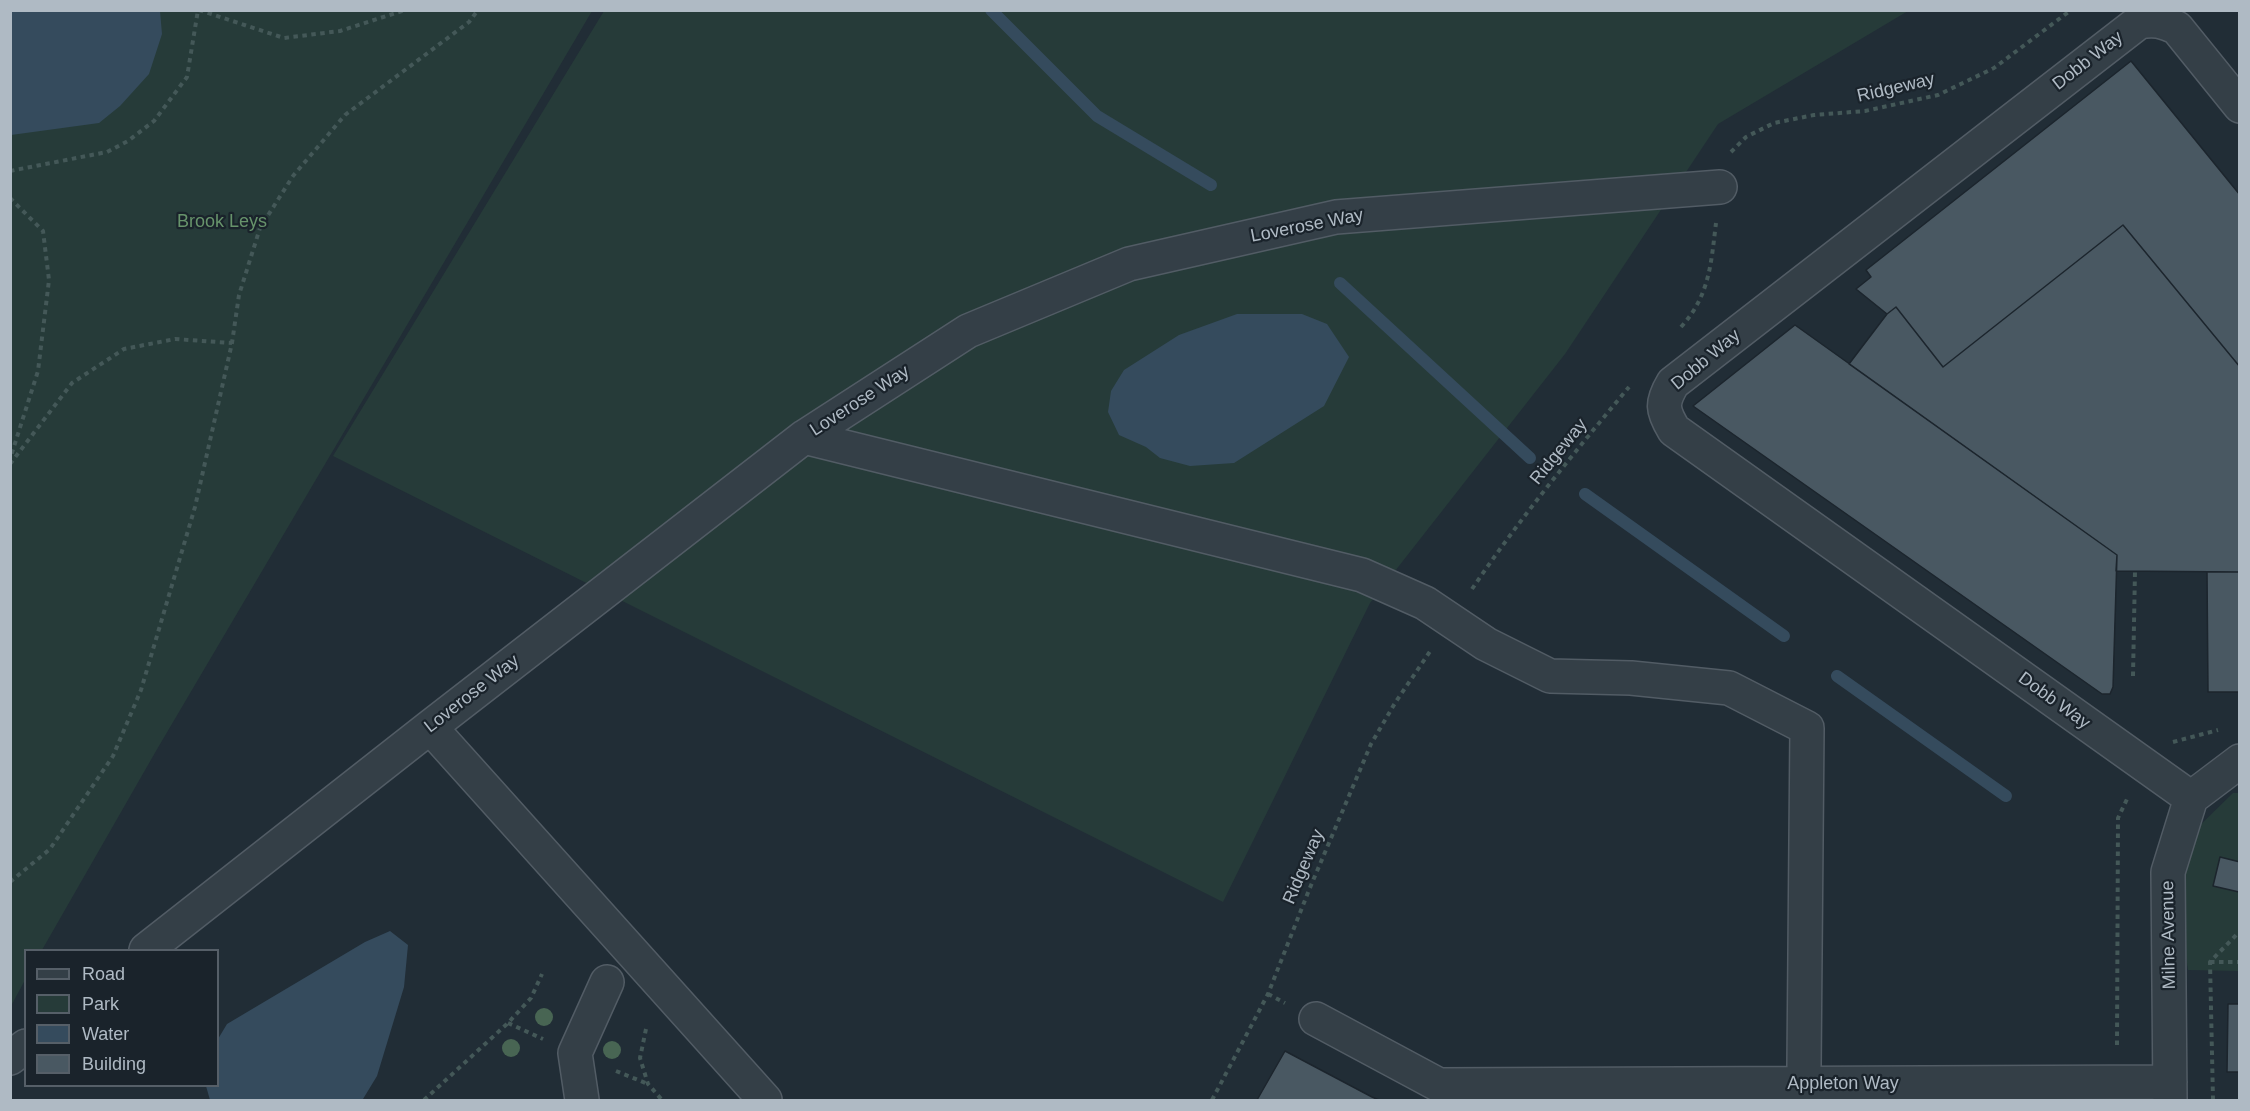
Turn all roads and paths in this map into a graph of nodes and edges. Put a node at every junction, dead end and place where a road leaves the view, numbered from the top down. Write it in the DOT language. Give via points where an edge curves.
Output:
graph roads {
  1 [pos="199,10"];
  2 [pos="405,10"];
  3 [pos="478,10"];
  4 [pos="2071,10"];
  5 [pos="2240,106"];
  6 [pos="10,171"];
  7 [pos="1720,188"];
  8 [pos="10,198"];
  9 [pos="1676,333"];
  10 [pos="232,343"];
  11 [pos="1632,384"];
  12 [pos="804,437"];
  13 [pos="10,462"];
  14 [pos="2135,571"];
  15 [pos="1451,620"];
  16 [pos="2133,676"];
  17 [pos="430,727"];
  18 [pos="2240,761"];
  19 [pos="2191,798"];
  20 [pos="10,882"];
  21 [pos="2240,930"];
  22 [pos="149,949"];
  23 [pos="542,974"];
  24 [pos="607,982"];
  25 [pos="1316,1019"];
  26 [pos="646,1029"];
  27 [pos="24,1048"];
  28 [pos="10,1058"];
  29 [pos="1804,1066"];
  30 [pos="2170,1091"];
  31 [pos="1583,1093"];
  32 [pos="424,1101"];
  33 [pos="582,1101"];
  34 [pos="662,1101"];
  35 [pos="765,1101"];
  36 [pos="1212,1101"];
  37 [pos="2213,1101"];
  1 -- 2 [label="path" via="284,38 340,31"];
  1 -- 6 [label="path" via="187,77 154,121 107,152"];
  3 -- 10 [label="path" via="469,22 345,115 292,176 260,228 239,295"];
  4 -- 7 [label="path, Ridgeway" via="1994,68 1938,95 1865,111 1814,114 1774,123 1746,136 1727,157"];
  5 -- 19 [label="street, Dobb Way" via="2177,28 2165,21 2139,22 1673,382 1665,396 1664,414 1674,430"];
  7 -- 9 [label="path, Ridgeway" via="1709,280 1691,317"];
  7 -- 12 [label="street, Loverose Way" via="1336,216 1129,264 968,331"];
  8 -- 13 [label="path" via="43,231 49,280 38,371"];
  10 -- 13 [label="path" via="175,339 124,349 72,383"];
  10 -- 20 [label="path" via="195,507 141,690 113,756 50,849"];
  11 -- 15 [label="path, Ridgeway" via="1502,545"];
  12 -- 15 [label="street" via="1362,575 1425,603"];
  12 -- 17 [label="street, Loverose Way"];
  14 -- 16 [label="path"];
  15 -- 29 [label="street" via="1486,644 1550,676 1631,678 1729,688 1807,728"];
  15 -- 36 [label="path, Ridgeway" via="1371,744 1268,994"];
  17 -- 22 [label="street, Loverose Way"];
  17 -- 35 [label="street"];
  18 -- 19 [label="street"];
  19 -- 30 [label="street, Milne Avenue" via="2168,872"];
  21 -- 37 [label="path" via="2210,962"];
  23 -- 32 [label="path" via="531,998 508,1023"];
  24 -- 33 [label="street" via="575,1053"];
  25 -- 31 [label="street, Appleton Way" via="1439,1085"];
  26 -- 34 [label="path" via="640,1058 648,1084"];
  27 -- 28 [label="street"];
  30 -- 31 [label="street, Appleton Way"];
}
